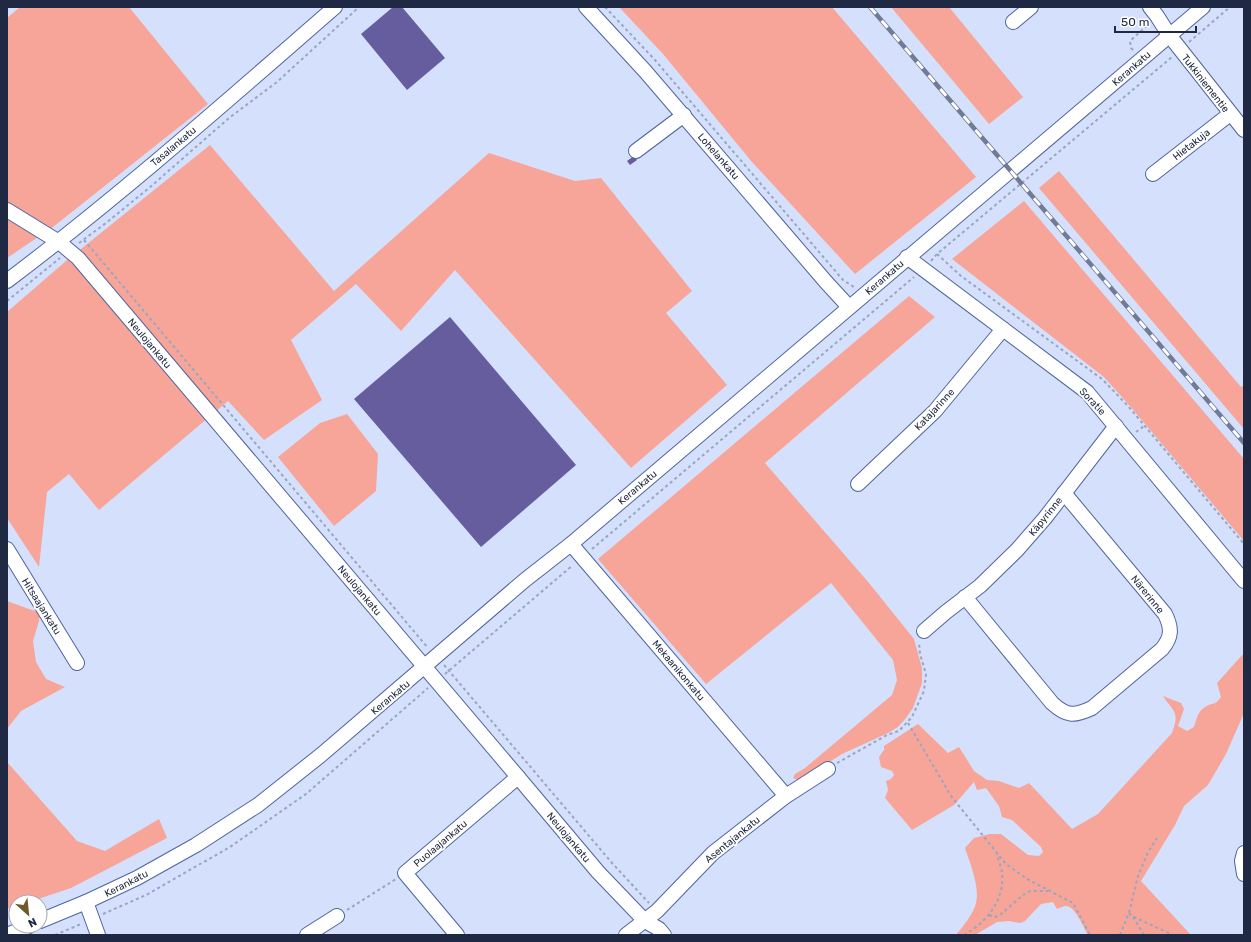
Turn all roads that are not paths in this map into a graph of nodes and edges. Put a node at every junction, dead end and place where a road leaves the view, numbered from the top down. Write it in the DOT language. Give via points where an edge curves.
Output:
graph roads {
  1 [pos="335,7"];
  2 [pos="586,7"];
  3 [pos="1031,7"];
  4 [pos="1150,7"];
  5 [pos="1203,7"];
  6 [pos="1012,22"];
  7 [pos="1169,35"];
  8 [pos="1230,114"];
  9 [pos="684,115"];
  10 [pos="1244,130"];
  11 [pos="636,151"];
  12 [pos="1153,174"];
  13 [pos="7,210"];
  14 [pos="58,242"];
  15 [pos="907,257"];
  16 [pos="7,280"];
  17 [pos="849,307"];
  18 [pos="1003,329"];
  19 [pos="1116,426"];
  20 [pos="858,484"];
  21 [pos="1064,493"];
  22 [pos="571,544"];
  23 [pos="7,549"];
  24 [pos="1244,581"];
  25 [pos="965,597"];
  26 [pos="924,631"];
  27 [pos="77,663"];
  28 [pos="425,667"];
  29 [pos="828,769"];
  30 [pos="518,777"];
  31 [pos="786,796"];
  32 [pos="1244,853"];
  33 [pos="1244,874"];
  34 [pos="86,902"];
  35 [pos="338,916"];
  36 [pos="48,918"];
  37 [pos="645,921"];
  38 [pos="98,935"];
  39 [pos="306,935"];
  40 [pos="457,935"];
  41 [pos="626,935"];
  42 [pos="664,935"];
  1 -- 14 [label="street, Tasalankatu"];
  2 -- 9 [label="street, Lohelankatu"];
  3 -- 6 [label="street"];
  4 -- 7 [label="street, Tukkiniementie"];
  5 -- 7 [label="street, Kerankatu"];
  7 -- 8 [label="street, Tukkiniementie"];
  7 -- 15 [label="street, Kerankatu"];
  8 -- 10 [label="street, Tukkiniementie"];
  8 -- 12 [label="street, Hietakuja"];
  9 -- 11 [label="street"];
  9 -- 17 [label="street, Lohelankatu"];
  13 -- 14 [label="street, Neulojankatu"];
  14 -- 16 [label="street, Tasalankatu"];
  14 -- 28 [label="street, Neulojankatu" via="78,258"];
  15 -- 17 [label="street, Kerankatu"];
  15 -- 18 [label="street, Soratie"];
  17 -- 22 [label="street, Kerankatu"];
  18 -- 19 [label="street, Soratie" via="1087,392"];
  18 -- 20 [label="street, Katajarinne" via="935,411"];
  19 -- 21 [label="street, Käpyrinne"];
  19 -- 24 [label="street, Soratie"];
  21 -- 25 [label="street, Käpyrinne" via="1017,550"];
  21 -- 25 [label="street, Närerinne" via="1165,614 1171,630 1168,642 1162,649 1092,708 1082,713 1065,713 1052,702"];
  22 -- 28 [label="street, Kerankatu" via="525,580"];
  22 -- 31 [label="street, Mekaanikonkatu"];
  23 -- 27 [label="street, Hitsaajankatu"];
  25 -- 26 [label="street, Käpyrinne"];
  28 -- 30 [label="street, Neulojankatu"];
  28 -- 34 [label="street, Kerankatu" via="258,805 137,878"];
  29 -- 31 [label="street, Asentajankatu"];
  30 -- 37 [label="street, Neulojankatu" via="598,872"];
  30 -- 40 [label="street, Puolaajankatu" via="405,873"];
  31 -- 37 [label="street, Asentajankatu" via="713,853"];
  32 -- 33 [label="street"];
  34 -- 36 [label="street, Kerankatu"];
  34 -- 38 [label="street"];
  35 -- 39 [label="street"];
  37 -- 41 [label="street, Asentajankatu"];
  37 -- 42 [label="street, Neulojankatu"];
}
